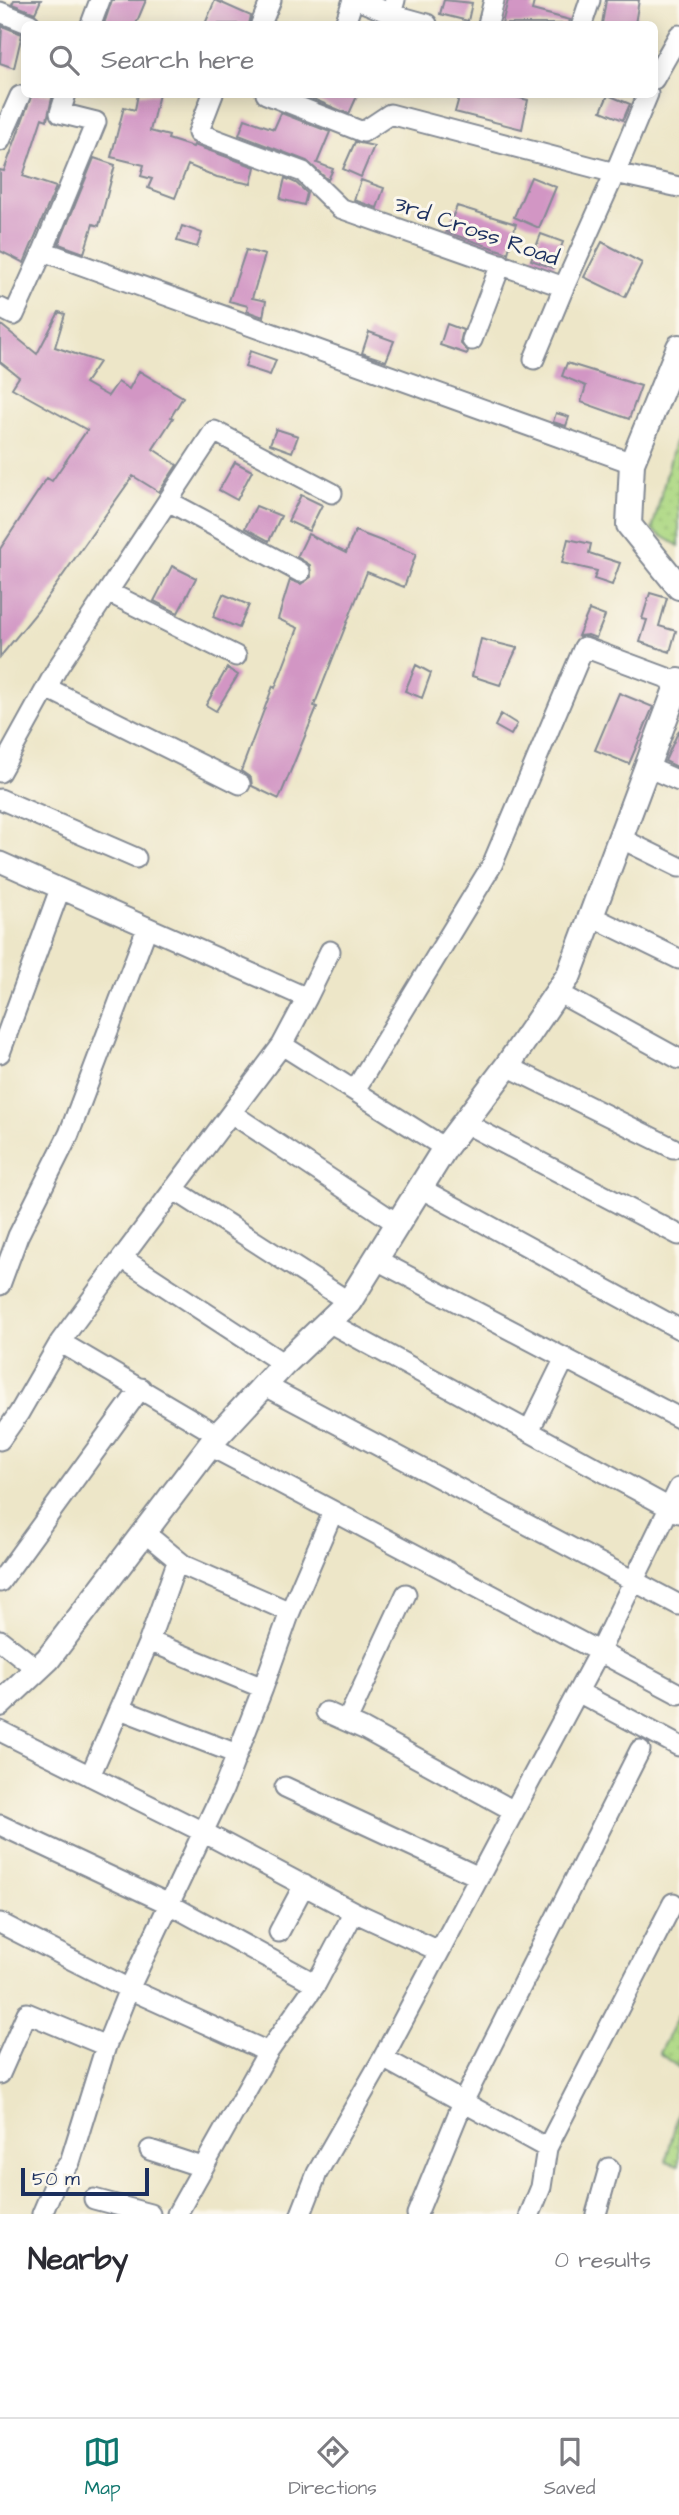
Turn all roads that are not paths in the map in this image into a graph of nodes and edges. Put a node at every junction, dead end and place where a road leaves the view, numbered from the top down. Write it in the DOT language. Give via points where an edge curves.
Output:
graph roads {
  1 [pos="100,0"];
  2 [pos="271,0"];
  3 [pos="353,0"];
  4 [pos="358,0"];
  5 [pos="494,0"];
  6 [pos="590,0"];
  7 [pos="393,7"];
  8 [pos="0,12"];
  9 [pos="22,21"];
  10 [pos="92,21"];
  11 [pos="262,21"];
  12 [pos="346,21"];
  13 [pos="421,21"];
  14 [pos="489,21"];
  15 [pos="583,21"];
  16 [pos="679,35"];
  17 [pos="658,72"];
  18 [pos="20,96"];
  19 [pos="65,98"];
  20 [pos="211,98"];
  21 [pos="276,98"];
  22 [pos="646,98"];
  23 [pos="0,141"];
  24 [pos="615,173"];
  25 [pos="679,187"];
  26 [pos="43,251"];
  27 [pos="501,264"];
  28 [pos="564,287"];
  29 [pos="0,308"];
  30 [pos="472,340"];
  31 [pos="679,347"];
  32 [pos="534,359"];
  33 [pos="632,463"];
  34 [pos="332,494"];
  35 [pos="168,501"];
  36 [pos="300,572"];
  37 [pos="679,587"];
  38 [pos="108,592"];
  39 [pos="236,656"];
  40 [pos="679,682"];
  41 [pos="47,688"];
  42 [pos="647,766"];
  43 [pos="0,772"];
  44 [pos="679,781"];
  45 [pos="240,784"];
  46 [pos="0,799"];
  47 [pos="620,838"];
  48 [pos="136,858"];
  49 [pos="0,862"];
  50 [pos="679,867"];
  51 [pos="60,889"];
  52 [pos="591,916"];
  53 [pos="147,928"];
  54 [pos="330,951"];
  55 [pos="679,959"];
  56 [pos="557,992"];
  57 [pos="307,998"];
  58 [pos="282,1045"];
  59 [pos="0,1054"];
  60 [pos="679,1059"];
  61 [pos="507,1066"];
  62 [pos="355,1090"];
  63 [pos="231,1113"];
  64 [pos="464,1122"];
  65 [pos="445,1148"];
  66 [pos="673,1148"];
  67 [pos="420,1188"];
  68 [pos="173,1189"];
  69 [pos="398,1224"];
  70 [pos="679,1235"];
  71 [pos="121,1258"];
  72 [pos="375,1259"];
  73 [pos="0,1285"];
  74 [pos="349,1301"];
  75 [pos="327,1322"];
  76 [pos="679,1329"];
  77 [pos="60,1342"];
  78 [pos="565,1358"];
  79 [pos="284,1364"];
  80 [pos="264,1385"];
  81 [pos="141,1388"];
  82 [pos="679,1418"];
  83 [pos="528,1432"];
  84 [pos="0,1440"];
  85 [pos="214,1440"];
  86 [pos="679,1488"];
  87 [pos="674,1511"];
  88 [pos="333,1512"];
  89 [pos="145,1533"];
  90 [pos="177,1562"];
  91 [pos="0,1581"];
  92 [pos="633,1582"];
  93 [pos="406,1594"];
  94 [pos="679,1605"];
  95 [pos="290,1612"];
  96 [pos="0,1640"];
  97 [pos="149,1641"];
  98 [pos="599,1652"];
  99 [pos="37,1670"];
  100 [pos="263,1688"];
  101 [pos="578,1692"];
  102 [pos="679,1694"];
  103 [pos="0,1704"];
  104 [pos="120,1709"];
  105 [pos="327,1712"];
  106 [pos="347,1721"];
  107 [pos="0,1731"];
  108 [pos="679,1746"];
  109 [pos="640,1751"];
  110 [pos="237,1754"];
  111 [pos="90,1776"];
  112 [pos="285,1787"];
  113 [pos="514,1811"];
  114 [pos="0,1825"];
  115 [pos="203,1832"];
  116 [pos="479,1877"];
  117 [pos="304,1885"];
  118 [pos="673,1903"];
  119 [pos="169,1904"];
  120 [pos="354,1912"];
  121 [pos="0,1923"];
  122 [pos="278,1931"];
  123 [pos="439,1951"];
  124 [pos="316,1984"];
  125 [pos="129,1989"];
  126 [pos="106,2046"];
  127 [pos="268,2052"];
  128 [pos="383,2058"];
  129 [pos="0,2074"];
  130 [pos="463,2102"];
  131 [pos="547,2148"];
  132 [pos="150,2150"];
  133 [pos="202,2167"];
  134 [pos="609,2168"];
  135 [pos="94,2199"];
  136 [pos="42,2214"];
  137 [pos="150,2214"];
  138 [pos="177,2214"];
  139 [pos="301,2214"];
  140 [pos="417,2214"];
  141 [pos="530,2214"];
  142 [pos="596,2214"];
  1 -- 10 [label="street"];
  2 -- 11 [label="street"];
  3 -- 12 [label="street"];
  4 -- 7 [label="street"];
  5 -- 14 [label="street"];
  6 -- 15 [label="street"];
  7 -- 13 [label="street"];
  8 -- 9 [label="street"];
  16 -- 17 [label="street"];
  18 -- 23 [label="street"];
  19 -- 26 [label="street" via="60,113 96,122"];
  20 -- 27 [label="street, 3rd Cross Road" via="198,133 303,172 340,208"];
  21 -- 24 [label="street" via="363,132 390,114"];
  22 -- 24 [label="street, 3rd Cross Road"];
  24 -- 25 [label="street"];
  24 -- 28 [label="street, 3rd Cross Road"];
  26 -- 29 [label="street" via="14,315"];
  26 -- 33 [label="street"];
  27 -- 28 [label="street, 3rd Cross Road"];
  27 -- 30 [label="street"];
  28 -- 32 [label="street"];
  31 -- 33 [label="street"];
  33 -- 37 [label="street" via="629,525"];
  34 -- 35 [label="street" via="214,431"];
  35 -- 36 [label="street"];
  35 -- 38 [label="street"];
  38 -- 39 [label="street"];
  38 -- 41 [label="street"];
  40 -- 42 [label="street"];
  40 -- 62 [label="street" via="584,647 492,866"];
  41 -- 43 [label="street"];
  41 -- 45 [label="street"];
  42 -- 44 [label="street"];
  42 -- 47 [label="street"];
  46 -- 48 [label="street"];
  47 -- 50 [label="street"];
  47 -- 52 [label="street"];
  49 -- 51 [label="street"];
  51 -- 53 [label="street"];
  51 -- 59 [label="street"];
  52 -- 55 [label="street"];
  52 -- 56 [label="street" via="569,975"];
  53 -- 57 [label="street"];
  53 -- 73 [label="street" via="68,1134 18,1236"];
  54 -- 57 [label="street"];
  56 -- 60 [label="street"];
  56 -- 61 [label="street"];
  57 -- 58 [label="street"];
  58 -- 62 [label="street"];
  58 -- 63 [label="street"];
  61 -- 64 [label="street"];
  61 -- 66 [label="street"];
  62 -- 65 [label="street"];
  63 -- 68 [label="street"];
  63 -- 69 [label="street"];
  64 -- 65 [label="street"];
  64 -- 70 [label="street"];
  65 -- 67 [label="street"];
  67 -- 69 [label="street"];
  67 -- 76 [label="street"];
  68 -- 71 [label="street"];
  68 -- 74 [label="street"];
  69 -- 72 [label="street"];
  71 -- 77 [label="street"];
  71 -- 79 [label="street"];
  72 -- 74 [label="street"];
  72 -- 78 [label="street"];
  74 -- 75 [label="street"];
  75 -- 79 [label="street"];
  75 -- 83 [label="street"];
  77 -- 81 [label="street"];
  77 -- 84 [label="street"];
  78 -- 82 [label="street"];
  78 -- 83 [label="street"];
  79 -- 80 [label="street"];
  80 -- 85 [label="street"];
  80 -- 92 [label="street"];
  81 -- 85 [label="street"];
  81 -- 91 [label="street"];
  83 -- 87 [label="street"];
  85 -- 88 [label="street"];
  85 -- 89 [label="street"];
  86 -- 87 [label="street"];
  87 -- 92 [label="street"];
  88 -- 95 [label="street"];
  88 -- 98 [label="street"];
  89 -- 90 [label="street"];
  89 -- 99 [label="street"];
  90 -- 95 [label="street"];
  90 -- 97 [label="street"];
  92 -- 94 [label="street"];
  92 -- 98 [label="street"];
  93 -- 106 [label="street"];
  95 -- 100 [label="street"];
  96 -- 99 [label="street"];
  97 -- 100 [label="street"];
  97 -- 104 [label="street"];
  98 -- 101 [label="street"];
  98 -- 102 [label="street"];
  99 -- 103 [label="street"];
  100 -- 110 [label="street"];
  101 -- 108 [label="street"];
  101 -- 113 [label="street"];
  104 -- 110 [label="street"];
  104 -- 111 [label="street"];
  105 -- 106 [label="street"];
  106 -- 113 [label="street"];
  107 -- 111 [label="street"];
  109 -- 130 [label="street"];
  110 -- 115 [label="street"];
  111 -- 115 [label="street"];
  112 -- 116 [label="street"];
  113 -- 116 [label="street"];
  114 -- 119 [label="street"];
  115 -- 117 [label="street"];
  115 -- 119 [label="street"];
  116 -- 123 [label="street"];
  117 -- 120 [label="street"];
  117 -- 122 [label="street"];
  118 -- 131 [label="street"];
  119 -- 124 [label="street"];
  119 -- 125 [label="street"];
  120 -- 123 [label="street"];
  120 -- 124 [label="street"];
  121 -- 125 [label="street"];
  123 -- 128 [label="street"];
  124 -- 127 [label="street"];
  125 -- 126 [label="street"];
  125 -- 127 [label="street"];
  126 -- 129 [label="street" via="27,2013"];
  126 -- 136 [label="street" via="70,2162 55,2181"];
  127 -- 133 [label="street"];
  128 -- 130 [label="street"];
  128 -- 139 [label="street" via="317,2173"];
  130 -- 131 [label="street"];
  130 -- 140 [label="street"];
  131 -- 141 [label="street" via="541,2187"];
  132 -- 133 [label="street"];
  133 -- 138 [label="street"];
  134 -- 142 [label="street"];
  135 -- 137 [label="street"];
}
